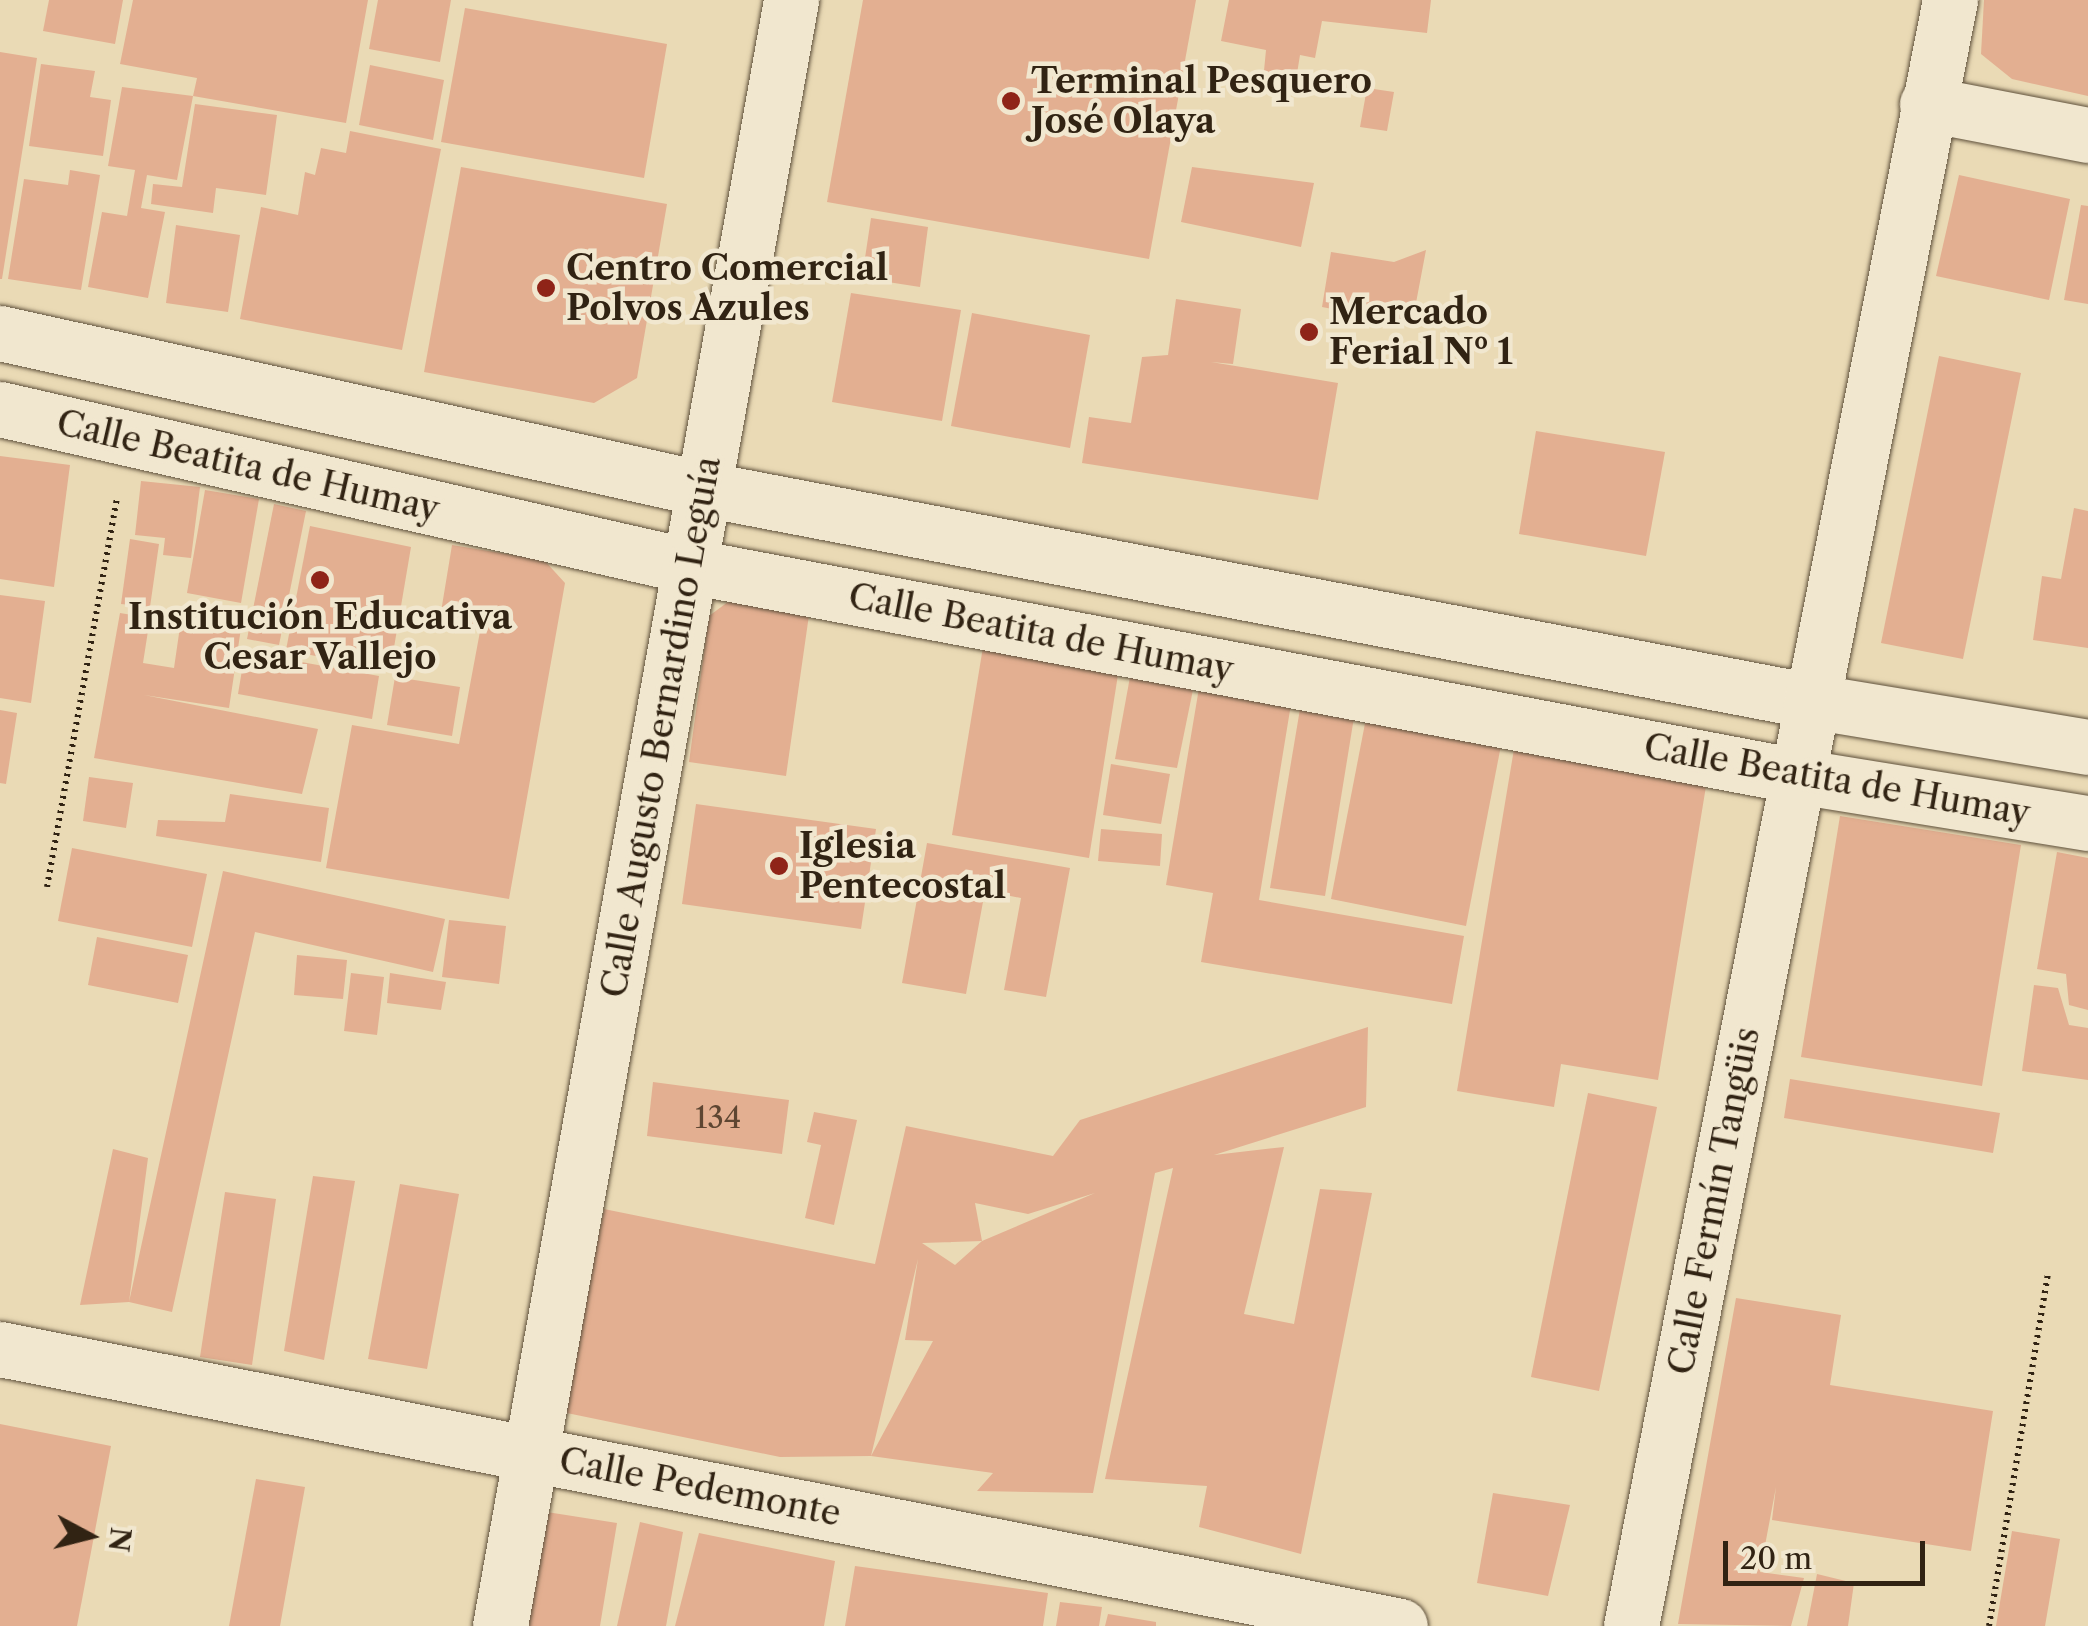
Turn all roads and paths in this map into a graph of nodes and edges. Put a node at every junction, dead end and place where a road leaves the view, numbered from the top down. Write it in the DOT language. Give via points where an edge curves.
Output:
graph roads {
  1 [pos="791,0"];
  2 [pos="1950,0"];
  3 [pos="1927,104"];
  4 [pos="2088,135"];
  5 [pos="0,332"];
  6 [pos="0,409"];
  7 [pos="128,438"];
  8 [pos="704,489"];
  9 [pos="689,566"];
  10 [pos="1810,702"];
  11 [pos="2088,748"];
  12 [pos="1797,776"];
  13 [pos="2088,823"];
  14 [pos="46,887"];
  15 [pos="2048,1275"];
  16 [pos="0,1348"];
  17 [pos="531,1453"];
  18 [pos="500,1626"];
  19 [pos="1400,1626"];
  20 [pos="1631,1626"];
  21 [pos="1989,1626"];
  1 -- 8 [label="street, Calle Augusto Bernardino Leguía"];
  2 -- 3 [label="street, Calle Fermín Tangüis"];
  3 -- 4 [label="street"];
  3 -- 10 [label="street, Calle Fermín Tangüis"];
  5 -- 8 [label="street, Calle Beatita de Humay"];
  6 -- 7 [label="street, Calle Beatita de Humay"];
  7 -- 9 [label="street, Calle Beatita de Humay"];
  7 -- 14 [label="path"];
  8 -- 9 [label="street, Calle Augusto Bernardino Leguía"];
  8 -- 10 [label="street, Calle Beatita de Humay"];
  9 -- 12 [label="street, Calle Beatita de Humay"];
  9 -- 17 [label="street, Calle Augusto Bernardino Leguía"];
  10 -- 11 [label="street, Calle Beatita de Humay"];
  10 -- 12 [label="street, Calle Fermín Tangüis"];
  12 -- 13 [label="street, Calle Beatita de Humay"];
  12 -- 20 [label="street, Calle Fermín Tangüis"];
  15 -- 21 [label="path"];
  16 -- 17 [label="street, Calle Pedemonte"];
  17 -- 18 [label="street, Calle Augusto Bernardino Leguía"];
  17 -- 19 [label="street, Calle Pedemonte"];
}
